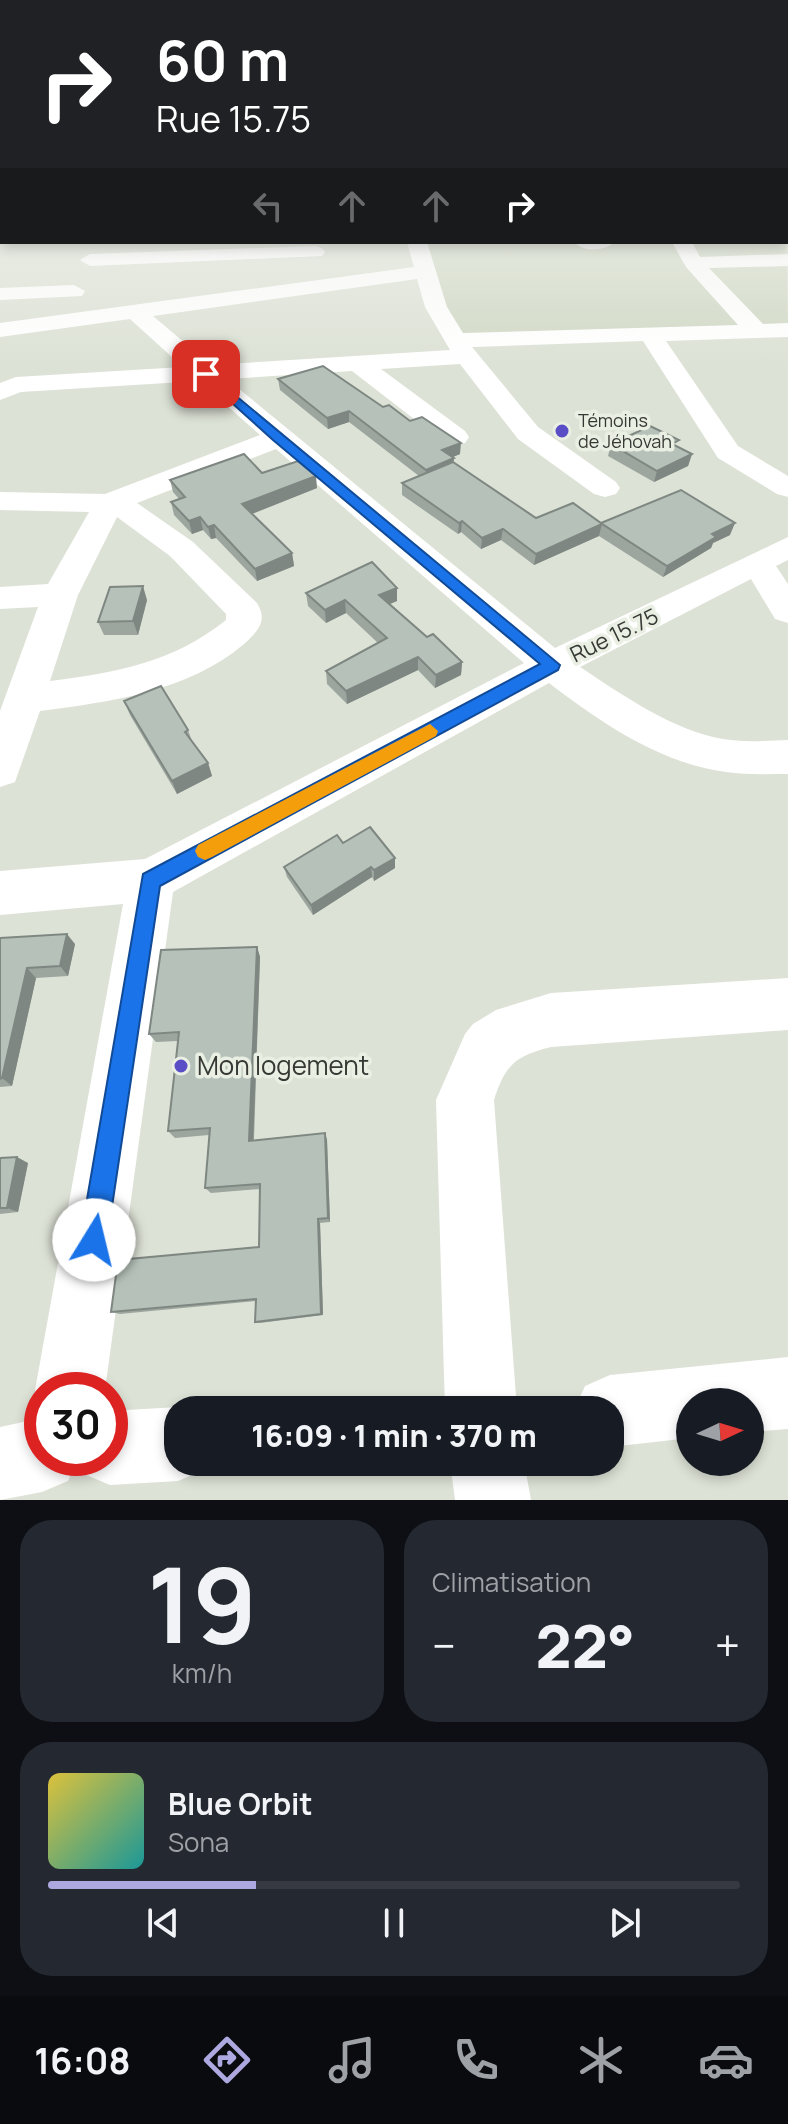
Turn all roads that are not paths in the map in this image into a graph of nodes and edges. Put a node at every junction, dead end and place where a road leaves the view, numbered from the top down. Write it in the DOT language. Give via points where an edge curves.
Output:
graph roads {
  1 [pos="418,244"];
  2 [pos="683,244"];
  3 [pos="768,244"];
  4 [pos="313,247"];
  5 [pos="193,249"];
  6 [pos="94,251"];
  7 [pos="787,261"];
  8 [pos="693,263"];
  9 [pos="425,272"];
  10 [pos="329,284"];
  11 [pos="74,291"];
  12 [pos="0,294"];
  13 [pos="133,310"];
  14 [pos="66,320"];
  15 [pos="0,330"];
  16 [pos="771,330"];
  17 [pos="650,334"];
  18 [pos="461,348"];
  19 [pos="788,350"];
  20 [pos="357,363"];
  21 [pos="206,374"];
  22 [pos="0,392"];
  23 [pos="455,437"];
  24 [pos="278,438"];
  25 [pos="605,488"];
  26 [pos="788,488"];
  27 [pos="0,501"];
  28 [pos="109,503"];
  29 [pos="773,555"];
  30 [pos="60,595"];
  31 [pos="0,598"];
  32 [pos="788,611"];
  33 [pos="552,665"];
  34 [pos="25,698"];
  35 [pos="788,757"];
  36 [pos="0,770"];
  37 [pos="151,880"];
  38 [pos="0,893"];
  39 [pos="788,1004"];
  40 [pos="73,1372"];
  41 [pos="788,1393"];
  42 [pos="764,1395"];
  43 [pos="480,1396"];
  44 [pos="676,1404"];
  45 [pos="624,1409"];
  46 [pos="164,1445"];
  47 [pos="128,1447"];
  48 [pos="24,1459"];
  49 [pos="0,1464"];
  50 [pos="489,1476"];
  51 [pos="493,1500"];
  1 -- 9 [label="street"];
  2 -- 8 [label="street"];
  3 -- 7 [label="street"];
  4 -- 5 [label="street"];
  4 -- 10 [label="street"];
  5 -- 6 [label="street"];
  6 -- 11 [label="street"];
  7 -- 8 [label="street"];
  8 -- 16 [label="street"];
  9 -- 10 [label="street"];
  9 -- 18 [label="street" via="436,307"];
  10 -- 13 [label="street"];
  11 -- 12 [label="street"];
  11 -- 14 [label="street"];
  13 -- 14 [label="street"];
  13 -- 21 [label="street"];
  14 -- 15 [label="street"];
  16 -- 17 [label="street"];
  16 -- 19 [label="street"];
  17 -- 18 [label="street"];
  17 -- 26 [label="street" via="728,452"];
  18 -- 20 [label="street"];
  18 -- 25 [label="street" via="528,433"];
  20 -- 21 [label="street"];
  20 -- 23 [label="street"];
  21 -- 22 [label="street" via="16,385"];
  21 -- 24 [label="street"];
  24 -- 28 [label="street"];
  24 -- 33 [label="street"];
  27 -- 28 [label="street"];
  28 -- 30 [label="street"];
  28 -- 34 [label="street" via="137,513 213,579 244,611 244,624 205,656 175,671 127,684"];
  29 -- 32 [label="street"];
  29 -- 33 [label="street, Rue 15.75"];
  30 -- 31 [label="street"];
  30 -- 34 [label="street"];
  33 -- 35 [label="street" via="641,725 705,752"];
  33 -- 37 [label="street, Rue 15.75"];
  34 -- 36 [label="street"];
  37 -- 38 [label="street, Rue 15.75"];
  37 -- 40 [label="street"];
  39 -- 43 [label="street" via="551,1020 496,1039 477,1061 465,1100"];
  41 -- 42 [label="street"];
  44 -- 45 [label="street"];
  46 -- 47 [label="street"];
  48 -- 49 [label="street"];
  50 -- 51 [label="street"];
}
